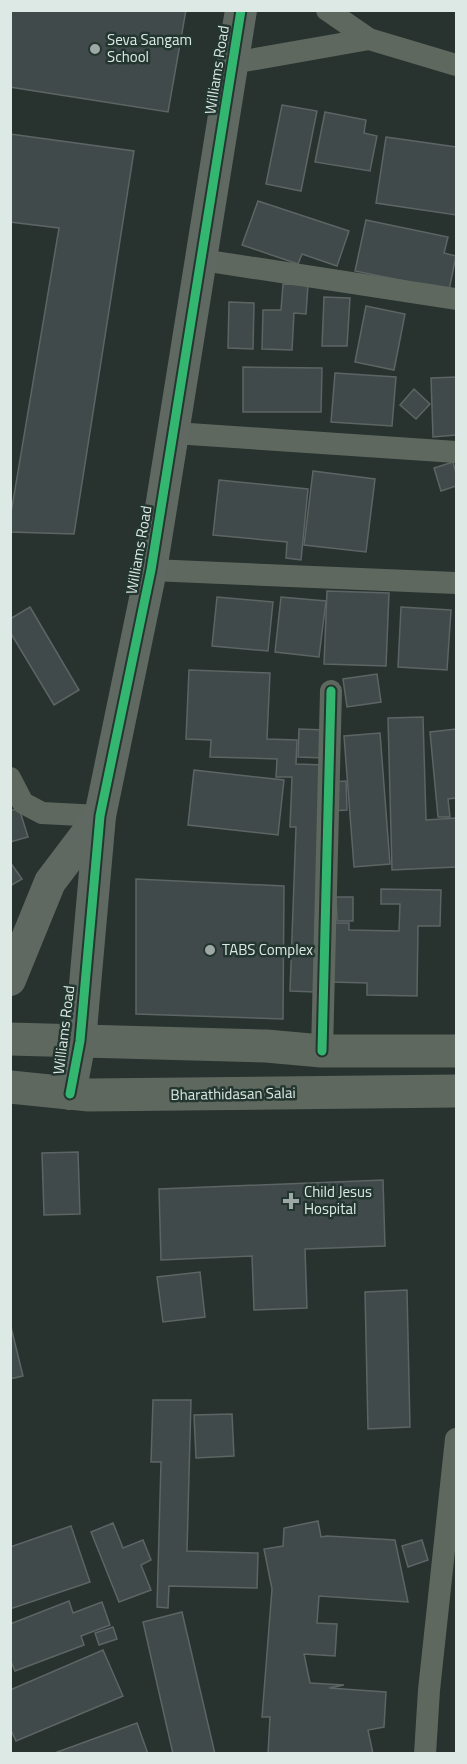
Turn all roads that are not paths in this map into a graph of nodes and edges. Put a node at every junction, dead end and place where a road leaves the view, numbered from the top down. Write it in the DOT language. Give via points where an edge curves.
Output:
graph roads {
  1 [pos="241,10"];
  2 [pos="327,10"];
  3 [pos="369,39"];
  4 [pos="233,63"];
  5 [pos="456,65"];
  6 [pos="202,260"];
  7 [pos="456,299"];
  8 [pos="174,433"];
  9 [pos="456,453"];
  10 [pos="151,570"];
  11 [pos="456,583"];
  12 [pos="331,691"];
  13 [pos="10,778"];
  14 [pos="100,816"];
  15 [pos="10,980"];
  16 [pos="10,1039"];
  17 [pos="80,1041"];
  18 [pos="456,1051"];
  19 [pos="322,1052"];
  20 [pos="10,1087"];
  21 [pos="456,1091"];
  22 [pos="70,1094"];
  23 [pos="456,1438"];
  24 [pos="425,1754"];
  1 -- 4 [label="street, Williams Road"];
  2 -- 3 [label="street"];
  3 -- 4 [label="street"];
  3 -- 5 [label="street"];
  4 -- 6 [label="street, Williams Road"];
  6 -- 7 [label="street"];
  6 -- 8 [label="street, Williams Road"];
  8 -- 9 [label="street"];
  8 -- 10 [label="street, Williams Road"];
  10 -- 11 [label="street"];
  10 -- 14 [label="street, Williams Road"];
  12 -- 19 [label="street"];
  13 -- 14 [label="street" via="24,803 42,813"];
  14 -- 15 [label="street" via="50,882"];
  14 -- 17 [label="street, Williams Road"];
  16 -- 17 [label="main road"];
  17 -- 19 [label="main road" via="266,1046"];
  17 -- 22 [label="street, Williams Road"];
  18 -- 19 [label="main road"];
  20 -- 22 [label="main road, Bharathidasan Salai"];
  21 -- 22 [label="main road, Bharathidasan Salai"];
  23 -- 24 [label="street"];
}
